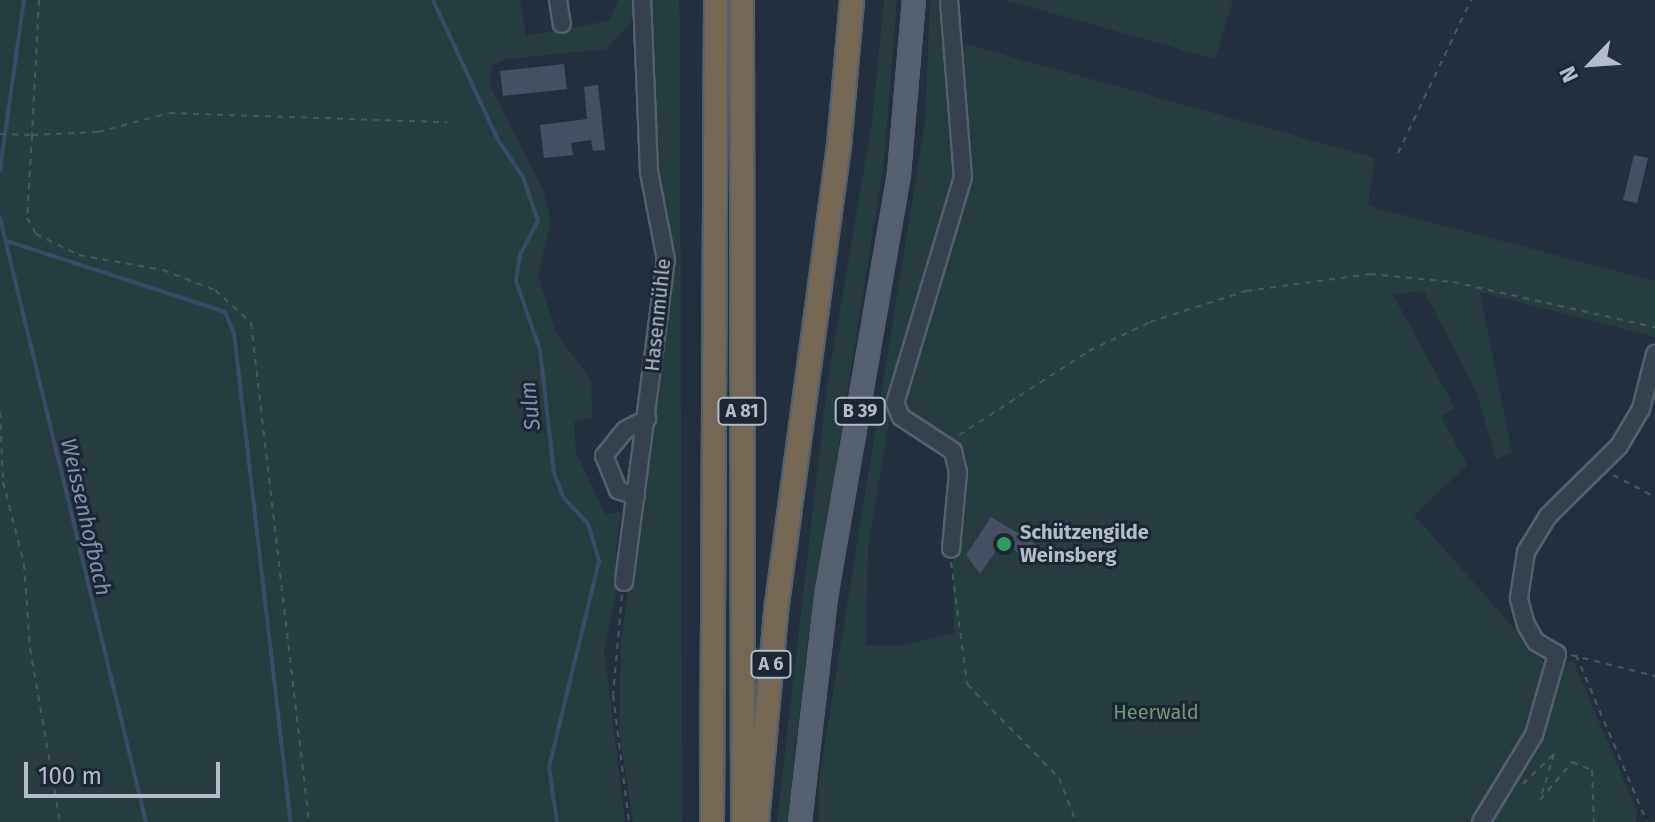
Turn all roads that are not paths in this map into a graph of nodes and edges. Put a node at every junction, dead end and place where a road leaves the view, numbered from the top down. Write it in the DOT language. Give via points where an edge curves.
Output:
graph roads {
  1 [pos="558,0"];
  2 [pos="642,0"];
  3 [pos="702,0"];
  4 [pos="716,0"];
  5 [pos="742,0"];
  6 [pos="750,0"];
  7 [pos="852,0"];
  8 [pos="914,0"];
  9 [pos="949,0"];
  10 [pos="562,24"];
  11 [pos="742,36"];
  12 [pos="712,54"];
  13 [pos="1655,354"];
  14 [pos="647,419"];
  15 [pos="636,496"];
  16 [pos="951,549"];
  17 [pos="624,582"];
  18 [pos="712,822"];
  19 [pos="743,822"];
  20 [pos="757,822"];
  21 [pos="800,822"];
  22 [pos="1481,822"];
  1 -- 10 [label="street"];
  2 -- 14 [label="street, Hasenmühle" via="649,172 666,260"];
  3 -- 12 [label="highway"];
  4 -- 12 [label="highway"];
  5 -- 11 [label="highway, A 81"];
  6 -- 11 [label="street"];
  7 -- 20 [label="highway, A 6" via="839,146 777,604"];
  8 -- 21 [label="main road, B 39" via="899,174 826,597"];
  9 -- 16 [label="street" via="963,177 895,403 901,417 947,442 958,472"];
  11 -- 19 [label="highway, A 81"];
  12 -- 18 [label="highway"];
  13 -- 22 [label="street" via="1641,409 1602,468 1534,532 1519,576 1526,625 1536,642 1557,654 1534,735"];
  14 -- 15 [label="street, Hasenmühle"];
  14 -- 15 [label="street" via="625,430 604,456 618,490"];
  15 -- 17 [label="street, Hasenmühle"];
}
